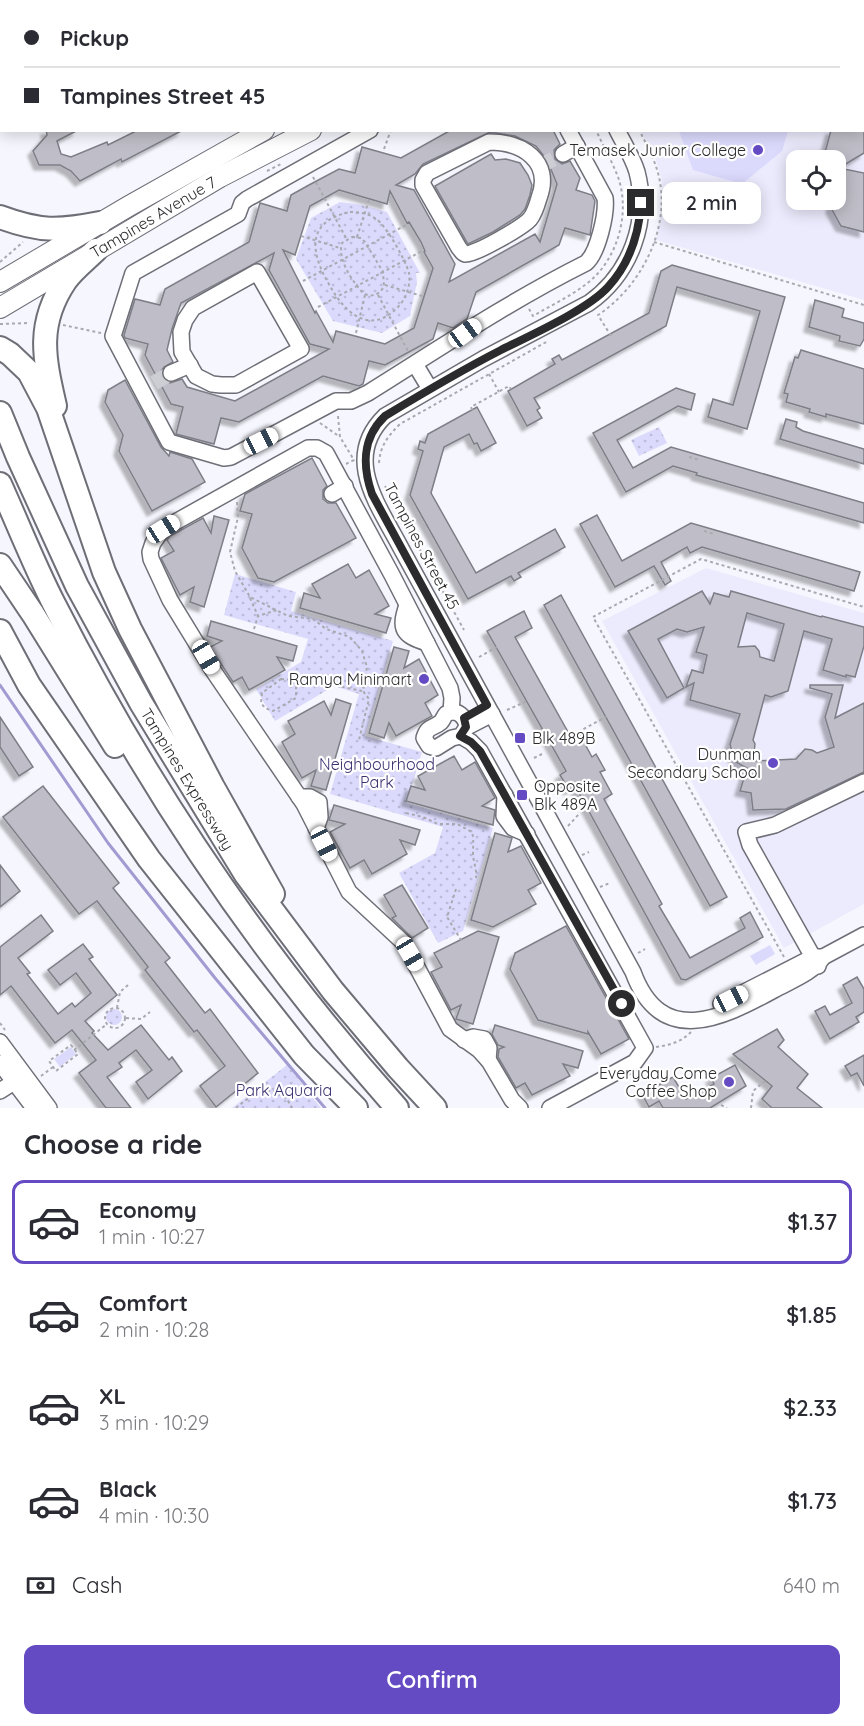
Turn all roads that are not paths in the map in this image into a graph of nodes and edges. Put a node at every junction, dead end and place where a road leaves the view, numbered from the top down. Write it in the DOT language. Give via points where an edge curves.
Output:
graph roads {
  1 [pos="260,132"];
  2 [pos="307,132"];
  3 [pos="366,132"];
  4 [pos="569,132"];
  5 [pos="618,132"];
  6 [pos="577,146"];
  7 [pos="563,154"];
  8 [pos="0,217"];
  9 [pos="100,223"];
  10 [pos="459,248"];
  11 [pos="96,250"];
  12 [pos="0,282"];
  13 [pos="0,308"];
  14 [pos="0,348"];
  15 [pos="190,364"];
  16 [pos="415,364"];
  17 [pos="171,374"];
  18 [pos="430,389"];
  19 [pos="0,413"];
  20 [pos="70,475"];
  21 [pos="0,484"];
  22 [pos="0,566"];
  23 [pos="0,631"];
  24 [pos="490,710"];
  25 [pos="456,725"];
  26 [pos="864,782"];
  27 [pos="222,888"];
  28 [pos="864,935"];
  29 [pos="296,941"];
  30 [pos="818,960"];
  31 [pos="0,1042"];
  32 [pos="0,1063"];
  33 [pos="19,1078"];
  34 [pos="0,1091"];
  35 [pos="34,1108"];
  36 [pos="49,1108"];
  37 [pos="356,1108"];
  38 [pos="397,1108"];
  39 [pos="435,1108"];
  40 [pos="520,1108"];
  41 [pos="549,1108"];
  1 -- 9 [label="main road, Tampines Avenue 7"];
  2 -- 11 [label="main road, Tampines Avenue 7" via="220,177"];
  3 -- 16 [label="street" via="247,199 238,214 133,273 113,336 148,386 169,442 224,458 336,401 360,397"];
  4 -- 6 [label="street"];
  5 -- 18 [label="street, Tampines Street 45" via="637,171 641,203 635,242 619,273 589,303"];
  6 -- 7 [label="street"];
  6 -- 16 [label="street" via="605,198 606,207 591,258 487,317"];
  8 -- 9 [label="highway" via="42,229 64,230"];
  9 -- 12 [label="main road, Tampines Avenue 7"];
  10 -- 10 [label="street" via="463,253 473,253 529,220 544,178 530,154 503,142 489,142 424,176 423,185"];
  11 -- 13 [label="main road, Tampines Avenue 7"];
  11 -- 20 [label="highway" via="67,278 57,295 44,339"];
  14 -- 20 [label="highway" via="29,372 48,408"];
  15 -- 15 [label="street" via="180,342 185,320 193,308 257,272 300,349 236,384 212,384 196,376"];
  15 -- 17 [label="street"];
  16 -- 18 [label="street"];
  18 -- 24 [label="street, Tampines Street 45" via="376,424 364,460 367,479"];
  19 -- 29 [label="highway, Tampines Expressway" via="77,586 141,703 246,875"];
  20 -- 29 [label="highway" via="130,629"];
  21 -- 27 [label="highway, Tampines Expressway" via="53,603 110,708"];
  22 -- 27 [label="highway" via="165,822"];
  23 -- 37 [label="highway" via="28,685 149,859 304,1055"];
  24 -- 25 [label="street"];
  24 -- 30 [label="street, Tampines Street 45" via="633,972 639,990 656,1009 675,1019 716,1017 770,992"];
  25 -- 40 [label="street" via="452,692 407,604 338,490 326,453 308,448 163,529 153,543 151,559 170,600 299,797 349,892 404,943 450,1029 488,1060"];
  25 -- 41 [label="street" via="480,751 617,1006 645,1048 635,1062"];
  26 -- 30 [label="street" via="775,825 746,832"];
  27 -- 38 [label="highway, Tampines Expressway" via="283,972"];
  28 -- 30 [label="street, Tampines Street 45"];
  29 -- 39 [label="highway, Tampines Expressway" via="340,999"];
  31 -- 33 [label="street"];
  32 -- 33 [label="street"];
  33 -- 34 [label="street"];
  33 -- 35 [label="street"];
  33 -- 36 [label="street"];
}
